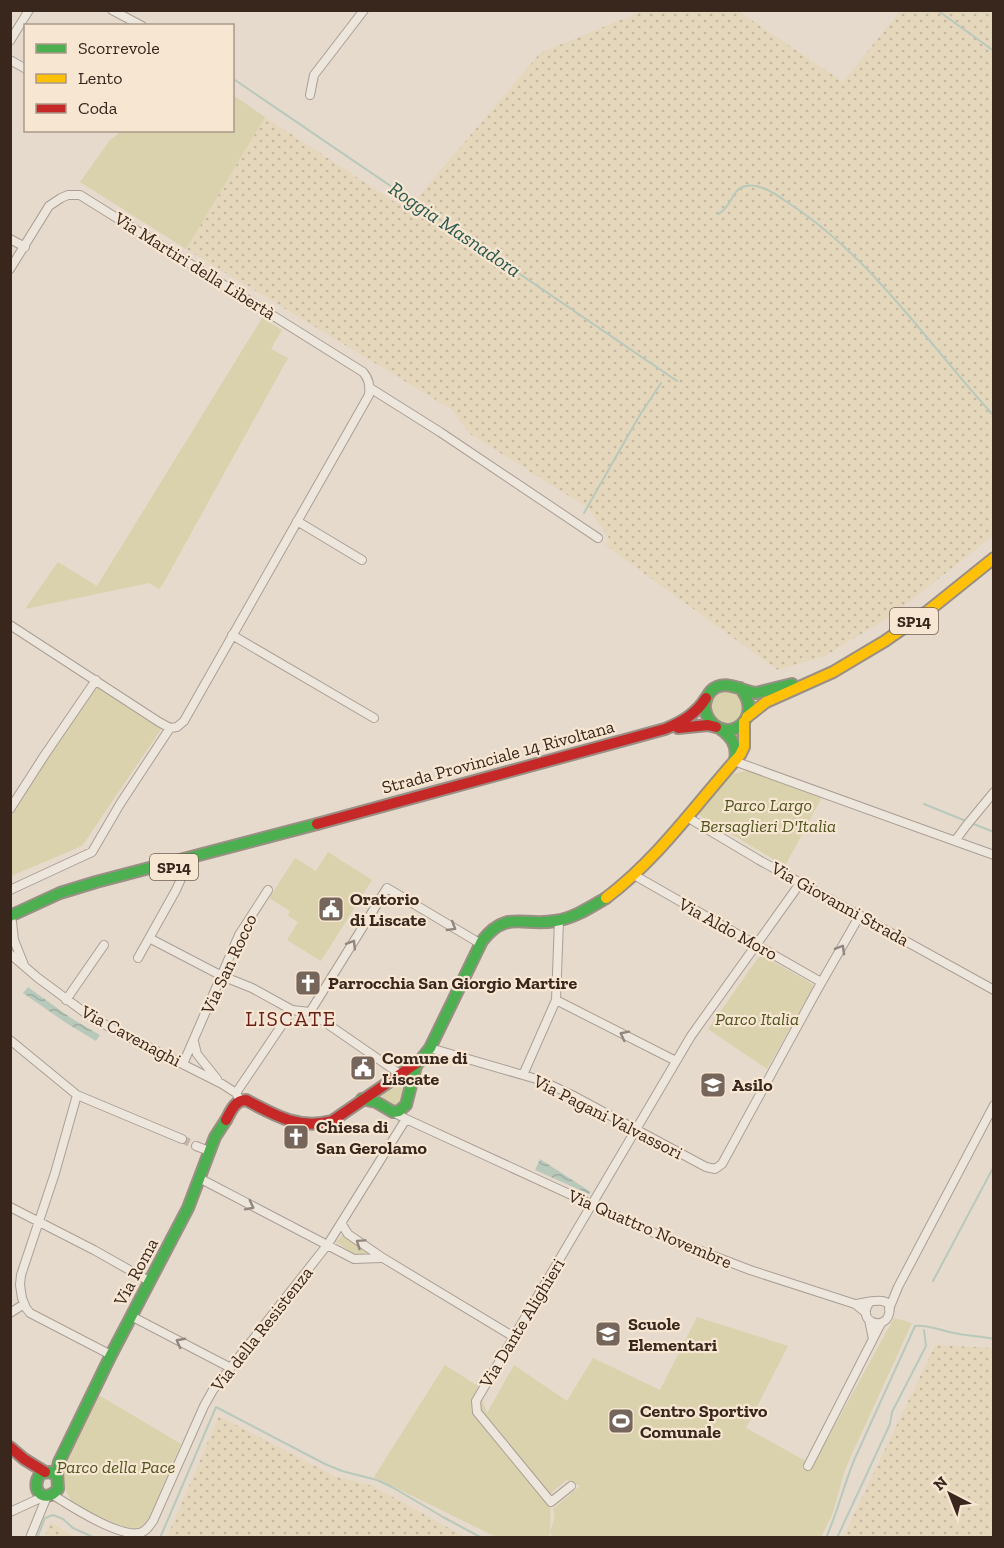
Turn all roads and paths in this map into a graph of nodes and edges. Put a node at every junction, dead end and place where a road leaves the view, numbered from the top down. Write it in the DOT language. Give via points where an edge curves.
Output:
graph roads {
  1 [pos="29,10"];
  2 [pos="112,10"];
  3 [pos="364,10"];
  4 [pos="138,24"];
  5 [pos="10,41"];
  6 [pos="10,60"];
  7 [pos="24,68"];
  8 [pos="310,95"];
  9 [pos="10,239"];
  10 [pos="24,247"];
  11 [pos="10,269"];
  12 [pos="370,388"];
  13 [pos="297,521"];
  14 [pos="598,538"];
  15 [pos="993,558"];
  16 [pos="362,560"];
  17 [pos="10,625"];
  18 [pos="232,636"];
  19 [pos="828,674"];
  20 [pos="96,680"];
  21 [pos="740,688"];
  22 [pos="706,698"];
  23 [pos="374,718"];
  24 [pos="746,720"];
  25 [pos="174,728"];
  26 [pos="718,728"];
  27 [pos="665,729"];
  28 [pos="734,761"];
  29 [pos="993,792"];
  30 [pos="10,809"];
  31 [pos="340,817"];
  32 [pos="687,818"];
  33 [pos="956,841"];
  34 [pos="993,855"];
  35 [pos="183,865"];
  36 [pos="634,875"];
  37 [pos="801,882"];
  38 [pos="10,890"];
  39 [pos="268,890"];
  40 [pos="860,915"];
  41 [pos="11,920"];
  42 [pos="559,920"];
  43 [pos="149,938"];
  44 [pos="481,944"];
  45 [pos="104,945"];
  46 [pos="756,945"];
  47 [pos="10,954"];
  48 [pos="138,958"];
  49 [pos="25,967"];
  50 [pos="222,976"];
  51 [pos="821,982"];
  52 [pos="993,990"];
  53 [pos="66,1000"];
  54 [pos="556,1000"];
  55 [pos="291,1011"];
  56 [pos="310,1011"];
  57 [pos="10,1040"];
  58 [pos="194,1040"];
  59 [pos="430,1048"];
  60 [pos="421,1060"];
  61 [pos="676,1061"];
  62 [pos="183,1064"];
  63 [pos="523,1075"];
  64 [pos="391,1081"];
  65 [pos="222,1084"];
  66 [pos="410,1089"];
  67 [pos="77,1095"];
  68 [pos="238,1097"];
  69 [pos="362,1099"];
  70 [pos="406,1105"];
  71 [pos="993,1105"];
  72 [pos="388,1109"];
  73 [pos="406,1119"];
  74 [pos="636,1130"];
  75 [pos="182,1139"];
  76 [pos="196,1146"];
  77 [pos="209,1150"];
  78 [pos="199,1179"];
  79 [pos="592,1206"];
  80 [pos="10,1207"];
  81 [pos="39,1222"];
  82 [pos="341,1224"];
  83 [pos="328,1245"];
  84 [pos="383,1258"];
  85 [pos="149,1281"];
  86 [pos="898,1287"];
  87 [pos="881,1300"];
  88 [pos="870,1302"];
  89 [pos="24,1304"];
  90 [pos="855,1304"];
  91 [pos="889,1309"];
  92 [pos="10,1313"];
  93 [pos="131,1316"];
  94 [pos="867,1317"];
  95 [pos="881,1323"];
  96 [pos="514,1337"];
  97 [pos="873,1339"];
  98 [pos="111,1355"];
  99 [pos="229,1368"];
  100 [pos="10,1447"];
  101 [pos="24,1460"];
  102 [pos="808,1466"];
  103 [pos="36,1483"];
  104 [pos="51,1484"];
  105 [pos="571,1486"];
  106 [pos="25,1506"];
  107 [pos="10,1512"];
  108 [pos="30,1538"];
  1 -- 5 [label="street"];
  2 -- 4 [label="street"];
  3 -- 8 [label="street" via="314,75"];
  6 -- 7 [label="street"];
  9 -- 10 [label="street"];
  10 -- 11 [label="street"];
  10 -- 12 [label="street, Via Martiri della Libertà" via="49,206 68,195 80,195 363,372"];
  12 -- 13 [label="street"];
  12 -- 14 [label="street"];
  13 -- 16 [label="street"];
  13 -- 18 [label="street"];
  15 -- 19 [label="main road, Strada Provinciale 14 Rivoltana / SP14" via="907,626"];
  17 -- 20 [label="street"];
  18 -- 23 [label="street"];
  18 -- 25 [label="street" via="184,721"];
  19 -- 21 [label="main road, Strada Provinciale 14 Rivoltana / SP14" via="761,692"];
  19 -- 24 [label="main road, Strada Provinciale 14 Rivoltana / SP14" via="766,702"];
  20 -- 25 [label="street"];
  20 -- 30 [label="street"];
  21 -- 22 [label="main road, Strada Provinciale 14 Rivoltana / SP14" via="719,686"];
  21 -- 24 [label="main road" via="749,701"];
  22 -- 26 [label="main road" via="706,716"];
  22 -- 27 [label="main road, Strada Provinciale 14 Rivoltana / SP14" via="689,719"];
  24 -- 26 [label="main road, Strada Provinciale 14 Rivoltana / SP14" via="733,729"];
  24 -- 28 [label="main road" via="743,749"];
  25 -- 38 [label="street" via="120,804 93,852"];
  26 -- 27 [label="main road, Strada Provinciale 14 Rivoltana / SP14" via="708,725"];
  26 -- 28 [label="main road" via="733,741"];
  27 -- 31 [label="main road, Strada Provinciale 14 Rivoltana / SP14"];
  28 -- 32 [label="main road"];
  28 -- 33 [label="street"];
  29 -- 33 [label="street"];
  31 -- 35 [label="main road, Strada Provinciale 14 Rivoltana / SP14"];
  31 -- 41 [label="main road, Strada Provinciale 14 Rivoltana / SP14" via="60,893"];
  32 -- 36 [label="main road"];
  32 -- 37 [label="street, Via Giovanni Strada"];
  33 -- 34 [label="street"];
  35 -- 41 [label="main road, Strada Provinciale 14 Rivoltana / SP14" via="79,894"];
  35 -- 43 [label="street" via="176,890"];
  36 -- 42 [label="main road" via="595,905"];
  36 -- 46 [label="street, Via Aldo Moro"];
  37 -- 40 [label="street, Via Giovanni Strada"];
  37 -- 46 [label="street, Via Dante Alighieri"];
  39 -- 50 [label="street, Via San Rocco" via="242,928"];
  51 -- 40 [label="street, one-way"];
  40 -- 52 [label="street, Via Giovanni Strada"];
  41 -- 49 [label="street, Via Cavenaghi"];
  42 -- 44 [label="main road" via="503,922 490,930"];
  42 -- 54 [label="street"];
  43 -- 48 [label="street"];
  43 -- 50 [label="street"];
  56 -- 44 [label="street, one-way" via="387,888"];
  44 -- 59 [label="main road"];
  45 -- 53 [label="street"];
  46 -- 51 [label="street, Via Aldo Moro"];
  46 -- 61 [label="street, Via Dante Alighieri"];
  47 -- 49 [label="street, Via Cavenaghi"];
  49 -- 53 [label="street, Via Cavenaghi"];
  50 -- 55 [label="street"];
  50 -- 58 [label="street, Via San Rocco"];
  51 -- 74 [label="street, Via Pagani Valvassori" via="722,1164 715,1169 706,1167"];
  53 -- 62 [label="street, Via Cavenaghi" via="109,1027"];
  61 -- 54 [label="street, one-way"];
  54 -- 63 [label="street"];
  55 -- 56 [label="street"];
  55 -- 68 [label="street"];
  56 -- 64 [label="street"];
  57 -- 67 [label="street"];
  58 -- 62 [label="street, Via San Rocco"];
  58 -- 65 [label="street" via="197,1054"];
  59 -- 60 [label="main road"];
  59 -- 63 [label="street, Via Pagani Valvassori"];
  60 -- 64 [label="main road"];
  60 -- 66 [label="main road"];
  61 -- 74 [label="street, Via Dante Alighieri"];
  62 -- 65 [label="street, Via Cavenaghi"];
  63 -- 74 [label="street, Via Pagani Valvassori"];
  64 -- 66 [label="main road" via="403,1082"];
  64 -- 69 [label="main road"];
  64 -- 72 [label="main road" via="378,1096"];
  65 -- 68 [label="street, Via Cavenaghi"];
  66 -- 70 [label="main road"];
  67 -- 75 [label="street"];
  67 -- 81 [label="street"];
  68 -- 69 [label="main road" via="308,1125 330,1122"];
  68 -- 77 [label="main road, Via Roma"];
  69 -- 72 [label="main road"];
  70 -- 72 [label="main road" via="399,1111"];
  70 -- 73 [label="street"];
  71 -- 86 [label="street"];
  72 -- 73 [label="street, Via Quattro Novembre"];
  73 -- 79 [label="street, Via Quattro Novembre"];
  73 -- 82 [label="street, Via della Resistenza"];
  74 -- 79 [label="street, Via Dante Alighieri"];
  76 -- 77 [label="street"];
  77 -- 78 [label="main road, Via Roma"];
  78 -- 83 [label="street, one-way"];
  78 -- 85 [label="main road, Via Roma"];
  79 -- 90 [label="street, Via Quattro Novembre" via="702,1253"];
  79 -- 96 [label="street, Via Dante Alighieri"];
  80 -- 81 [label="street"];
  81 -- 85 [label="street"];
  81 -- 89 [label="street" via="21,1275"];
  82 -- 83 [label="street, Via della Resistenza"];
  84 -- 82 [label="street, one-way" via="348,1234"];
  83 -- 84 [label="street" via="356,1259"];
  83 -- 99 [label="street, Via della Resistenza"];
  84 -- 96 [label="street"];
  85 -- 93 [label="main road, Via Roma"];
  86 -- 87 [label="street"];
  86 -- 91 [label="street"];
  87 -- 88 [label="street"];
  87 -- 91 [label="street"];
  88 -- 90 [label="street, Via Quattro Novembre"];
  88 -- 94 [label="street"];
  89 -- 92 [label="street"];
  89 -- 98 [label="street" via="35,1316"];
  90 -- 94 [label="street, Via Quattro Novembre"];
  91 -- 95 [label="street" via="889,1316"];
  93 -- 98 [label="main road, Via Roma"];
  99 -- 93 [label="street, one-way"];
  94 -- 95 [label="street"];
  94 -- 97 [label="street"];
  95 -- 97 [label="street"];
  96 -- 105 [label="street, Via Dante Alighieri" via="478,1397 477,1410 551,1502"];
  97 -- 102 [label="street"];
  98 -- 104 [label="main road, Via Roma"];
  99 -- 104 [label="street, Via della Resistenza" via="208,1398 147,1529 126,1532 77,1511"];
  100 -- 101 [label="main road"];
  101 -- 103 [label="main road"];
  101 -- 104 [label="main road"];
  103 -- 104 [label="main road" via="39,1493"];
  103 -- 104 [label="main road, Via Roma" via="41,1473"];
  103 -- 106 [label="street"];
  104 -- 106 [label="street"];
  104 -- 108 [label="street"];
  106 -- 107 [label="street"];
}
